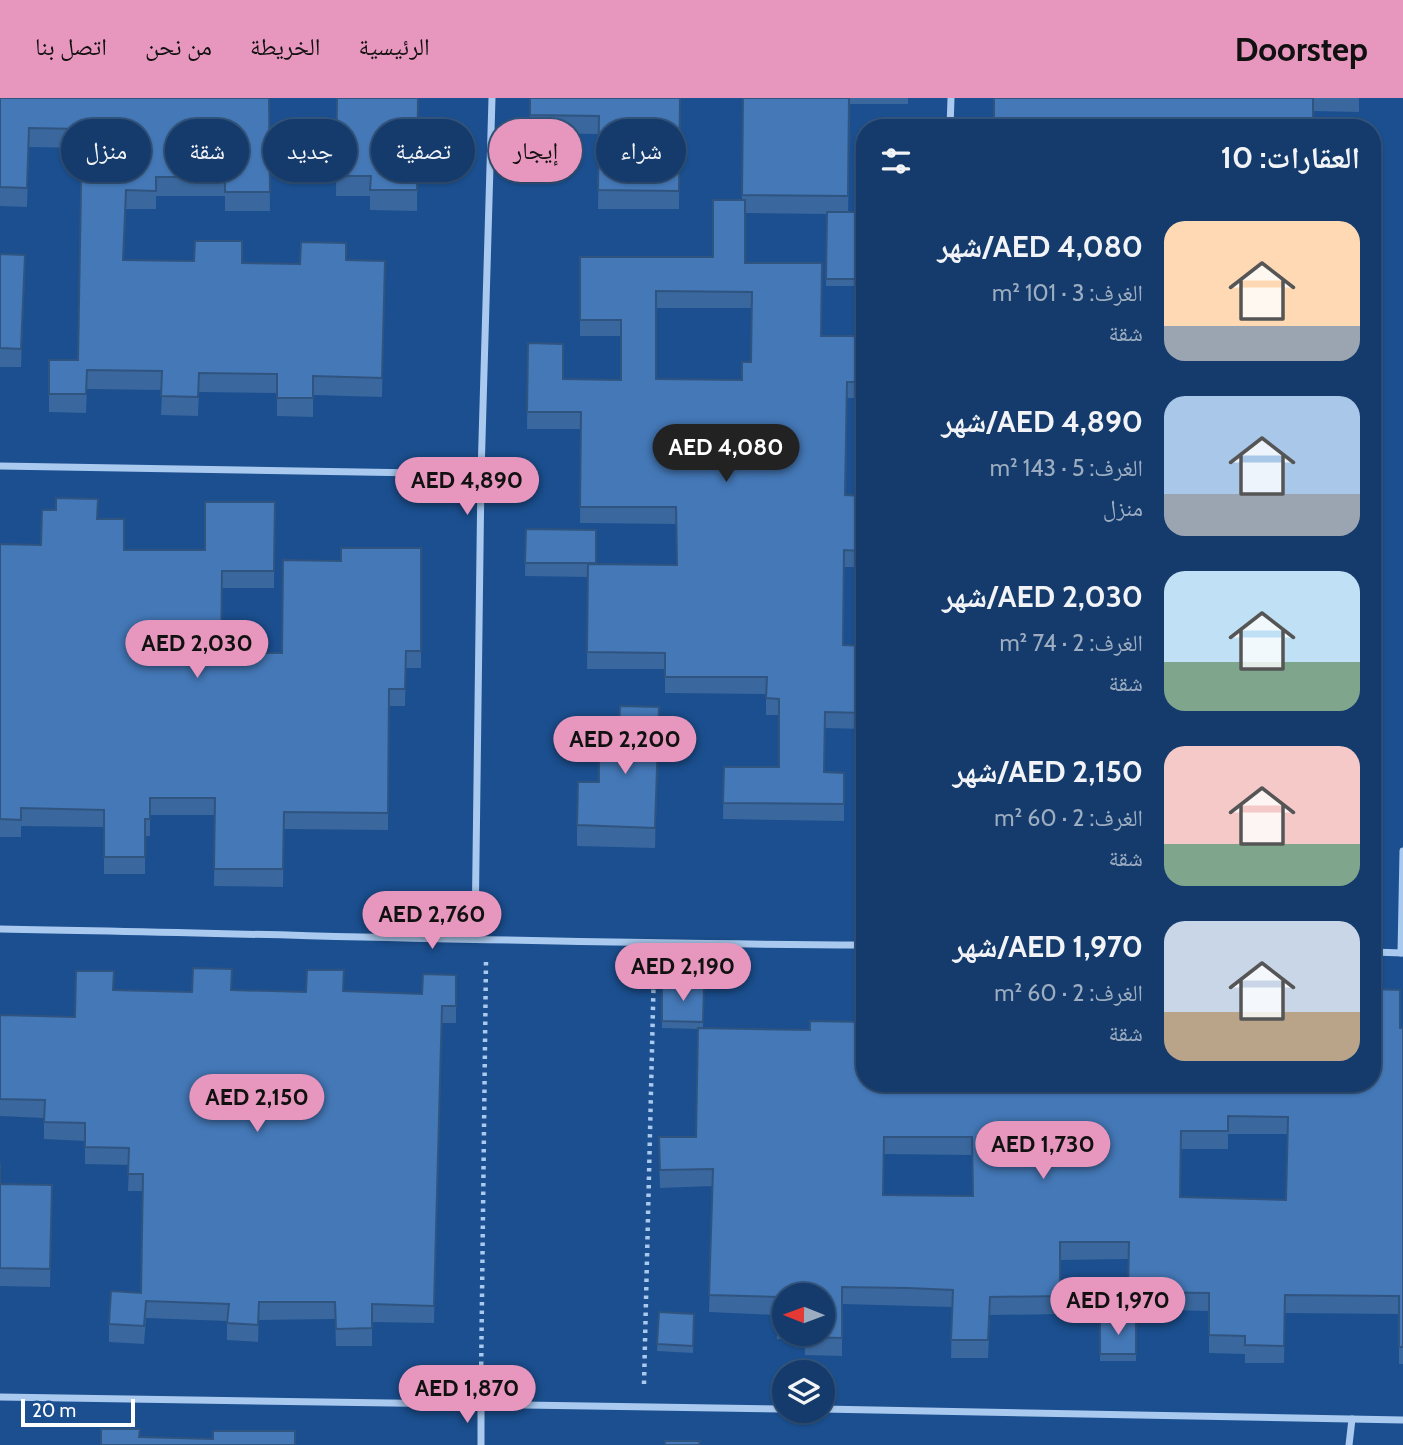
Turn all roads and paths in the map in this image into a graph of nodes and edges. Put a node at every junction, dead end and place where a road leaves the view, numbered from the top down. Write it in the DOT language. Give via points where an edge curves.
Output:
graph roads {
  1 [pos="492,98"];
  2 [pos="951,98"];
  3 [pos="950,119"];
  4 [pos="0,466"];
  5 [pos="481,474"];
  6 [pos="1403,851"];
  7 [pos="0,929"];
  8 [pos="475,937"];
  9 [pos="487,938"];
  10 [pos="654,944"];
  11 [pos="856,945"];
  12 [pos="1381,952"];
  13 [pos="1402,953"];
  14 [pos="0,1397"];
  15 [pos="481,1405"];
  16 [pos="643,1406"];
  17 [pos="772,1409"];
  18 [pos="835,1409"];
  19 [pos="1352,1419"];
  20 [pos="1403,1420"];
  21 [pos="481,1445"];
  22 [pos="1349,1445"];
  1 -- 5 [label="street"];
  2 -- 3 [label="street"];
  4 -- 5 [label="street"];
  5 -- 8 [label="street"];
  6 -- 13 [label="street"];
  7 -- 8 [label="street"];
  8 -- 9 [label="street"];
  9 -- 10 [label="street"];
  9 -- 15 [label="path"];
  10 -- 11 [label="street"];
  10 -- 16 [label="path"];
  12 -- 13 [label="street"];
  14 -- 15 [label="street"];
  15 -- 16 [label="street"];
  15 -- 21 [label="street"];
  16 -- 17 [label="street"];
  18 -- 19 [label="street"];
  19 -- 20 [label="street"];
  19 -- 22 [label="street"];
}
